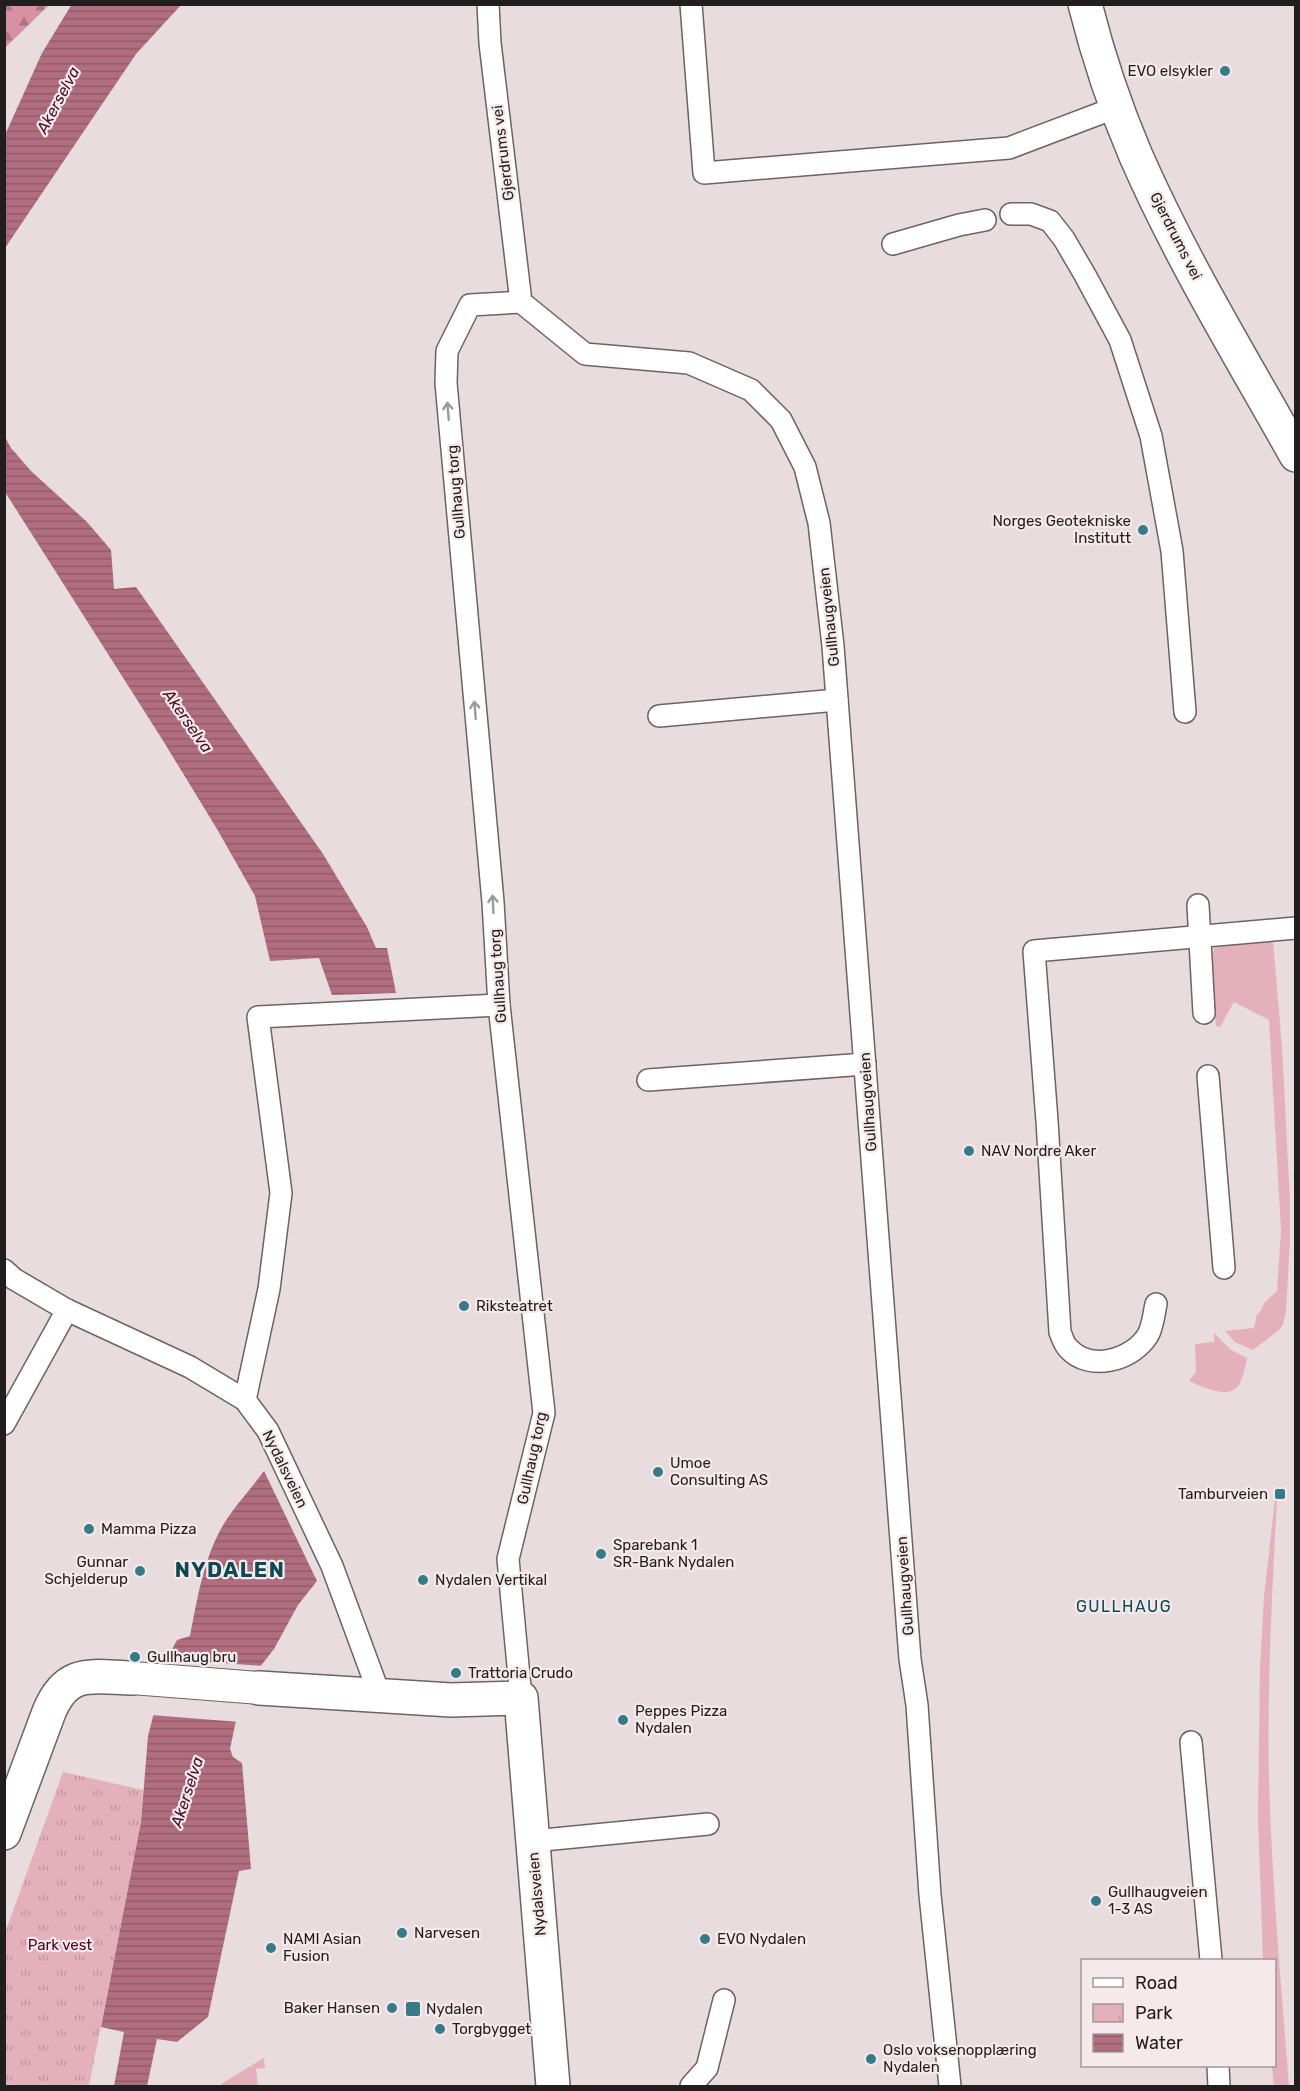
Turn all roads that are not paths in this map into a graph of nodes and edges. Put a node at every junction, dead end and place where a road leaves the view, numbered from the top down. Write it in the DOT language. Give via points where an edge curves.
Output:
graph roads {
  1 [pos="488,4"];
  2 [pos="691,4"];
  3 [pos="1085,4"];
  4 [pos="1117,107"];
  5 [pos="1011,214"];
  6 [pos="985,220"];
  7 [pos="893,244"];
  8 [pos="521,302"];
  9 [pos="1296,455"];
  10 [pos="837,700"];
  11 [pos="1185,712"];
  12 [pos="659,716"];
  13 [pos="1198,905"];
  14 [pos="1296,928"];
  15 [pos="1200,936"];
  16 [pos="499,1005"];
  17 [pos="1204,1013"];
  18 [pos="865,1064"];
  19 [pos="1208,1076"];
  20 [pos="648,1080"];
  21 [pos="1224,1268"];
  22 [pos="4,1270"];
  23 [pos="1156,1304"];
  24 [pos="67,1310"];
  25 [pos="245,1400"];
  26 [pos="4,1424"];
  27 [pos="132,1678"];
  28 [pos="259,1688"];
  29 [pos="380,1696"];
  30 [pos="521,1698"];
  31 [pos="1191,1742"];
  32 [pos="708,1824"];
  33 [pos="4,1833"];
  34 [pos="533,1841"];
  35 [pos="1211,1959"];
  36 [pos="724,2000"];
  37 [pos="1218,2067"];
  38 [pos="553,2086"];
  39 [pos="691,2086"];
  40 [pos="950,2086"];
  41 [pos="1220,2086"];
  1 -- 8 [label="lane, Gjerdrums vei"];
  2 -- 4 [label="lane" via="704,174 1009,148"];
  3 -- 4 [label="street, Gjerdrums vei"];
  4 -- 9 [label="street, Gjerdrums vei" via="1136,156 1196,277"];
  5 -- 11 [label="lane" via="1031,214 1050,221 1120,340 1151,436 1166,516"];
  6 -- 7 [label="lane"];
  8 -- 10 [label="lane, Gullhaugveien" via="585,354 689,363 751,390 781,420 805,467 819,523"];
  16 -- 8 [label="lane, Gullhaug torg, one-way" via="446,382 447,351 470,306"];
  10 -- 12 [label="lane"];
  10 -- 18 [label="lane, Gullhaugveien"];
  13 -- 15 [label="lane"];
  14 -- 15 [label="lane"];
  15 -- 17 [label="lane"];
  15 -- 23 [label="lane" via="1034,951 1060,1332 1066,1347 1079,1357 1093,1362 1123,1356 1149,1333"];
  16 -- 25 [label="lane" via="258,1017 281,1193 269,1289"];
  16 -- 30 [label="lane, Gullhaug torg" via="544,1413 508,1559"];
  18 -- 20 [label="lane"];
  18 -- 40 [label="lane, Gullhaugveien" via="910,1659"];
  19 -- 21 [label="lane"];
  22 -- 24 [label="lane, Nydalsveien"];
  24 -- 25 [label="lane, Nydalsveien" via="190,1367"];
  24 -- 26 [label="lane"];
  25 -- 29 [label="lane, Nydalsveien" via="268,1431 332,1566"];
  27 -- 28 [label="street"];
  27 -- 33 [label="street" via="75,1679 54,1698"];
  28 -- 29 [label="street"];
  29 -- 30 [label="street"];
  30 -- 34 [label="street, Nydalsveien"];
  31 -- 35 [label="lane"];
  32 -- 34 [label="lane"];
  34 -- 38 [label="street, Nydalsveien"];
  36 -- 39 [label="lane" via="707,2068"];
  37 -- 41 [label="lane"];
}
